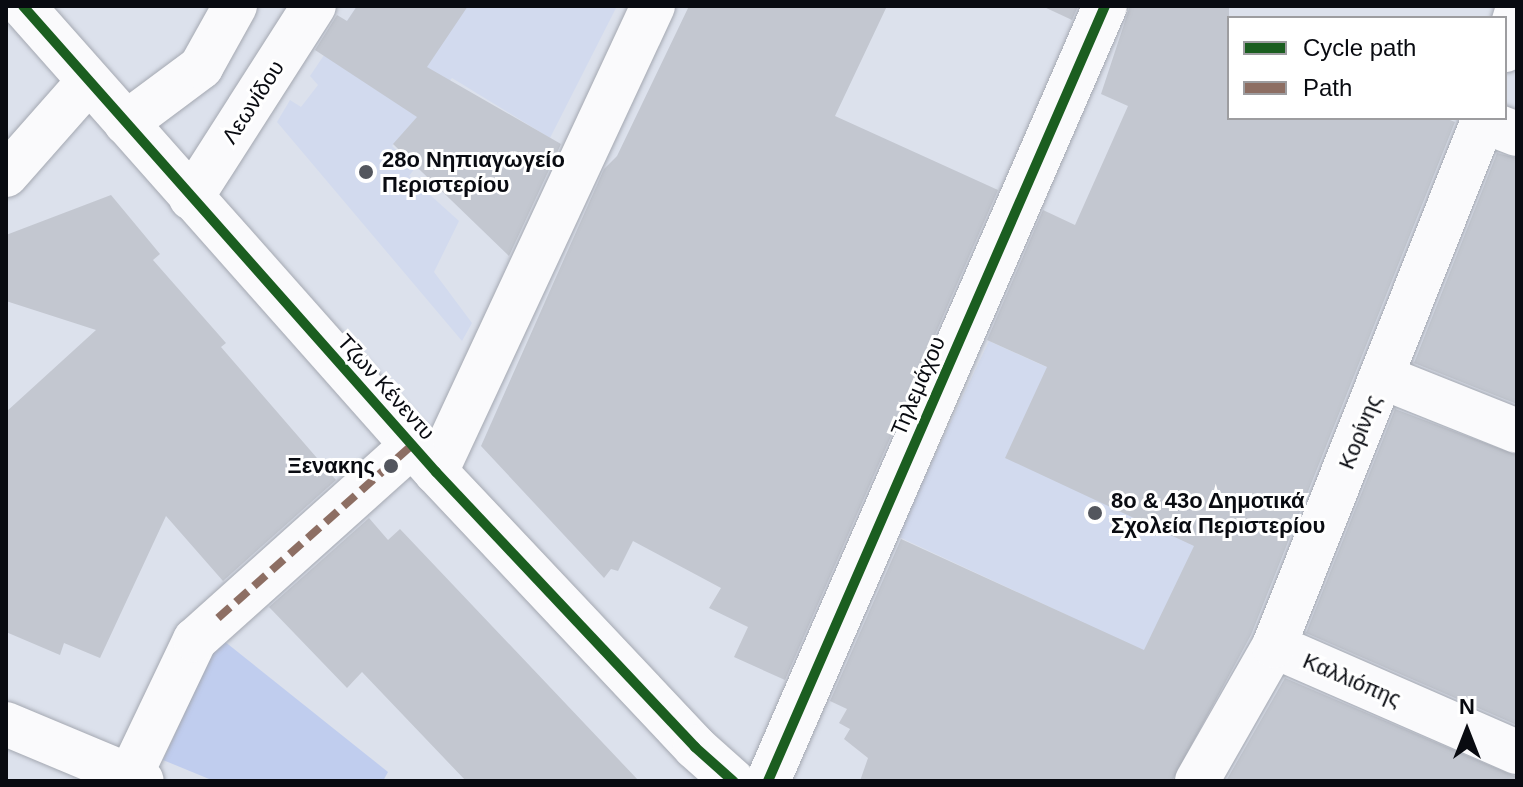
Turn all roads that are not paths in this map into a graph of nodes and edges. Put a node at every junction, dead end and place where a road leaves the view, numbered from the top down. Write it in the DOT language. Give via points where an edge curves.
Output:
graph roads {
  1 [pos="23,6"];
  2 [pos="235,6"];
  3 [pos="314,6"];
  4 [pos="653,6"];
  5 [pos="1105,6"];
  6 [pos="1517,11"];
  7 [pos="1507,44"];
  8 [pos="87,83"];
  9 [pos="126,123"];
  10 [pos="1495,124"];
  11 [pos="6,175"];
  12 [pos="191,198"];
  13 [pos="1382,377"];
  14 [pos="1517,431"];
  15 [pos="424,459"];
  16 [pos="1274,646"];
  17 [pos="6,724"];
  18 [pos="1517,752"];
  19 [pos="136,778"];
  20 [pos="733,781"];
  21 [pos="768,781"];
  22 [pos="1197,781"];
  1 -- 8 [label="street, Τζων Κένεντυ"];
  2 -- 9 [label="street" via="201,67"];
  3 -- 12 [label="street, Λεωνίδου"];
  4 -- 15 [label="street"];
  5 -- 21 [label="street, Τηλεμάχου"];
  6 -- 7 [label="street"];
  8 -- 9 [label="street, Τζων Κένεντυ"];
  8 -- 11 [label="street"];
  9 -- 12 [label="street, Τζων Κένεντυ"];
  10 -- 13 [label="street, Κορίνης"];
  12 -- 15 [label="street, Τζων Κένεντυ"];
  13 -- 14 [label="street"];
  13 -- 16 [label="street, Κορίνης"];
  15 -- 19 [label="street" via="195,640"];
  15 -- 20 [label="street, Τζων Κένεντυ"];
  16 -- 18 [label="street, Καλλιόπης"];
  16 -- 22 [label="street, Κορίνης"];
  17 -- 19 [label="street"];
}
